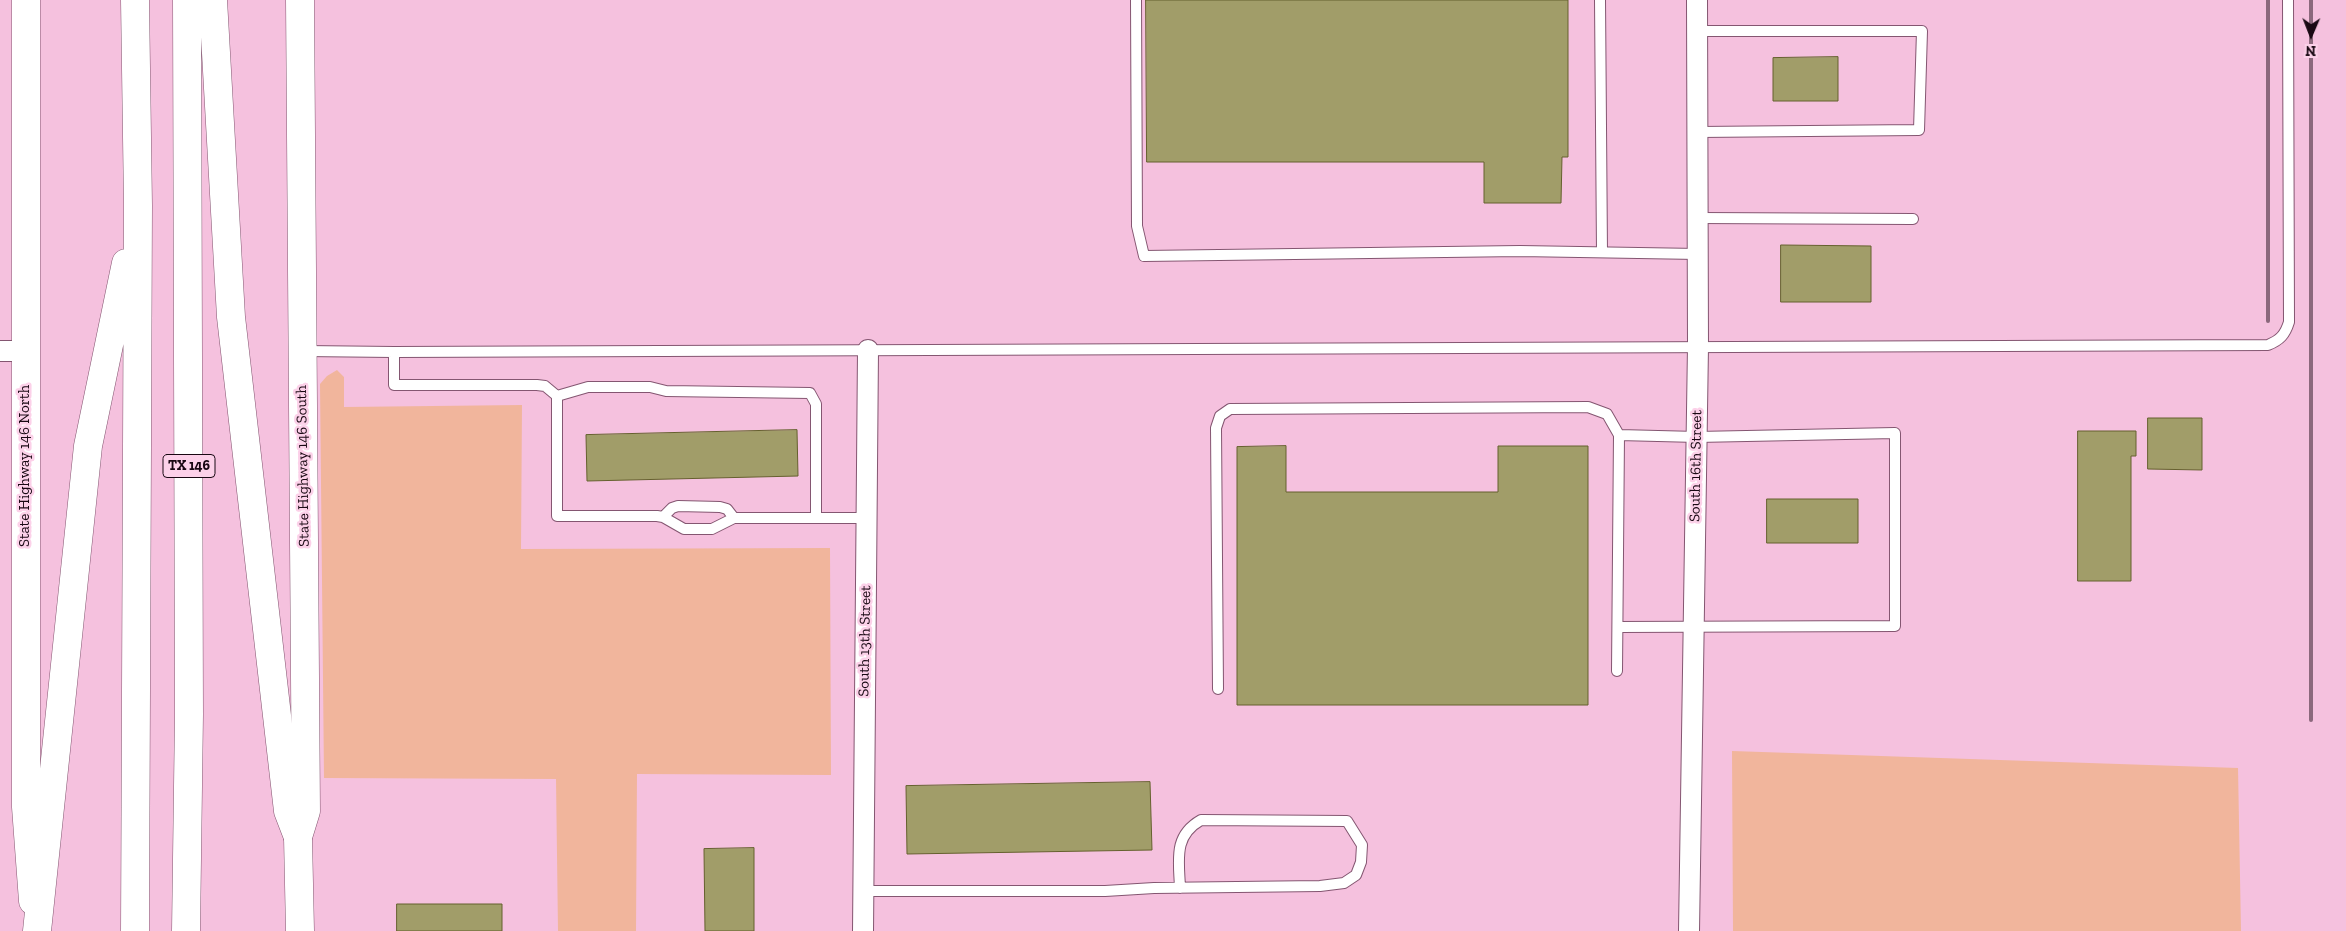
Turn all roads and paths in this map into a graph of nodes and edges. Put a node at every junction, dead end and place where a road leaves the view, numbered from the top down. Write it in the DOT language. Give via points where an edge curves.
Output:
graph roads {
  1 [pos="26,0"];
  2 [pos="135,0"];
  3 [pos="187,0"];
  4 [pos="213,0"];
  5 [pos="300,0"];
  6 [pos="1136,0"];
  7 [pos="1600,0"];
  8 [pos="1697,0"];
  9 [pos="2288,0"];
  10 [pos="1697,31"];
  11 [pos="1698,132"];
  12 [pos="138,205"];
  13 [pos="1698,218"];
  14 [pos="1913,219"];
  15 [pos="1602,252"];
  16 [pos="1698,254"];
  17 [pos="1698,346"];
  18 [pos="868,350"];
  19 [pos="12,351"];
  20 [pos="302,351"];
  21 [pos="394,352"];
  22 [pos="557,396"];
  23 [pos="1619,435"];
  24 [pos="1697,437"];
  25 [pos="662,517"];
  26 [pos="734,518"];
  27 [pos="816,518"];
  28 [pos="867,518"];
  29 [pos="1618,627"];
  30 [pos="1694,627"];
  31 [pos="1617,671"];
  32 [pos="1218,688"];
  33 [pos="298,838"];
  34 [pos="1180,888"];
  35 [pos="863,891"];
  36 [pos="36,931"];
  37 [pos="135,931"];
  38 [pos="186,931"];
  39 [pos="300,931"];
  40 [pos="863,931"];
  41 [pos="1689,931"];
  1 -- 19 [label="main road, State Highway 146 North"];
  2 -- 12 [label="main road"];
  3 -- 38 [label="main road, TX 146" via="189,714"];
  4 -- 33 [label="main road" via="231,317 288,811"];
  5 -- 20 [label="main road, State Highway 146 South"];
  6 -- 15 [label="lane" via="1137,226 1144,256"];
  7 -- 15 [label="lane"];
  8 -- 10 [label="street, South 16th Street"];
  9 -- 17 [label="lane" via="2288,322 2286,333 2279,340 2268,345"];
  10 -- 11 [label="street, South 16th Street"];
  10 -- 11 [label="lane" via="1922,31 1919,130"];
  11 -- 13 [label="street, South 16th Street"];
  12 -- 36 [label="main road" via="88,446"];
  12 -- 37 [label="main road"];
  13 -- 14 [label="lane"];
  13 -- 16 [label="street, South 16th Street"];
  15 -- 16 [label="lane"];
  16 -- 17 [label="street, South 16th Street"];
  17 -- 18 [label="lane"];
  17 -- 24 [label="street, South 16th Street"];
  18 -- 21 [label="lane"];
  18 -- 28 [label="street, South 13th Street"];
  19 -- 36 [label="main road, State Highway 146 North" via="26,807"];
  20 -- 21 [label="lane"];
  20 -- 33 [label="main road, State Highway 146 South" via="306,810"];
  21 -- 22 [label="lane" via="394,385 536,385 545,386"];
  22 -- 25 [label="lane" via="557,516"];
  22 -- 27 [label="lane" via="588,387 810,393 816,404"];
  23 -- 24 [label="lane"];
  23 -- 29 [label="lane"];
  23 -- 32 [label="lane" via="1607,414 1588,406 1230,409 1220,416 1216,428"];
  24 -- 30 [label="street, South 16th Street"];
  24 -- 30 [label="lane" via="1895,433 1896,626"];
  25 -- 26 [label="lane" via="684,529 712,529"];
  25 -- 26 [label="lane" via="678,506 720,507 727,509"];
  26 -- 27 [label="lane"];
  27 -- 28 [label="lane"];
  28 -- 35 [label="street, South 13th Street"];
  29 -- 30 [label="lane"];
  29 -- 31 [label="lane"];
  30 -- 41 [label="street, South 16th Street"];
  33 -- 39 [label="main road, State Highway 146 South"];
  34 -- 34 [label="lane" via="1344,883 1356,875 1362,845 1347,821 1201,820 1189,827 1178,852"];
  34 -- 35 [label="lane"];
  35 -- 40 [label="street, South 13th Street"];
}
